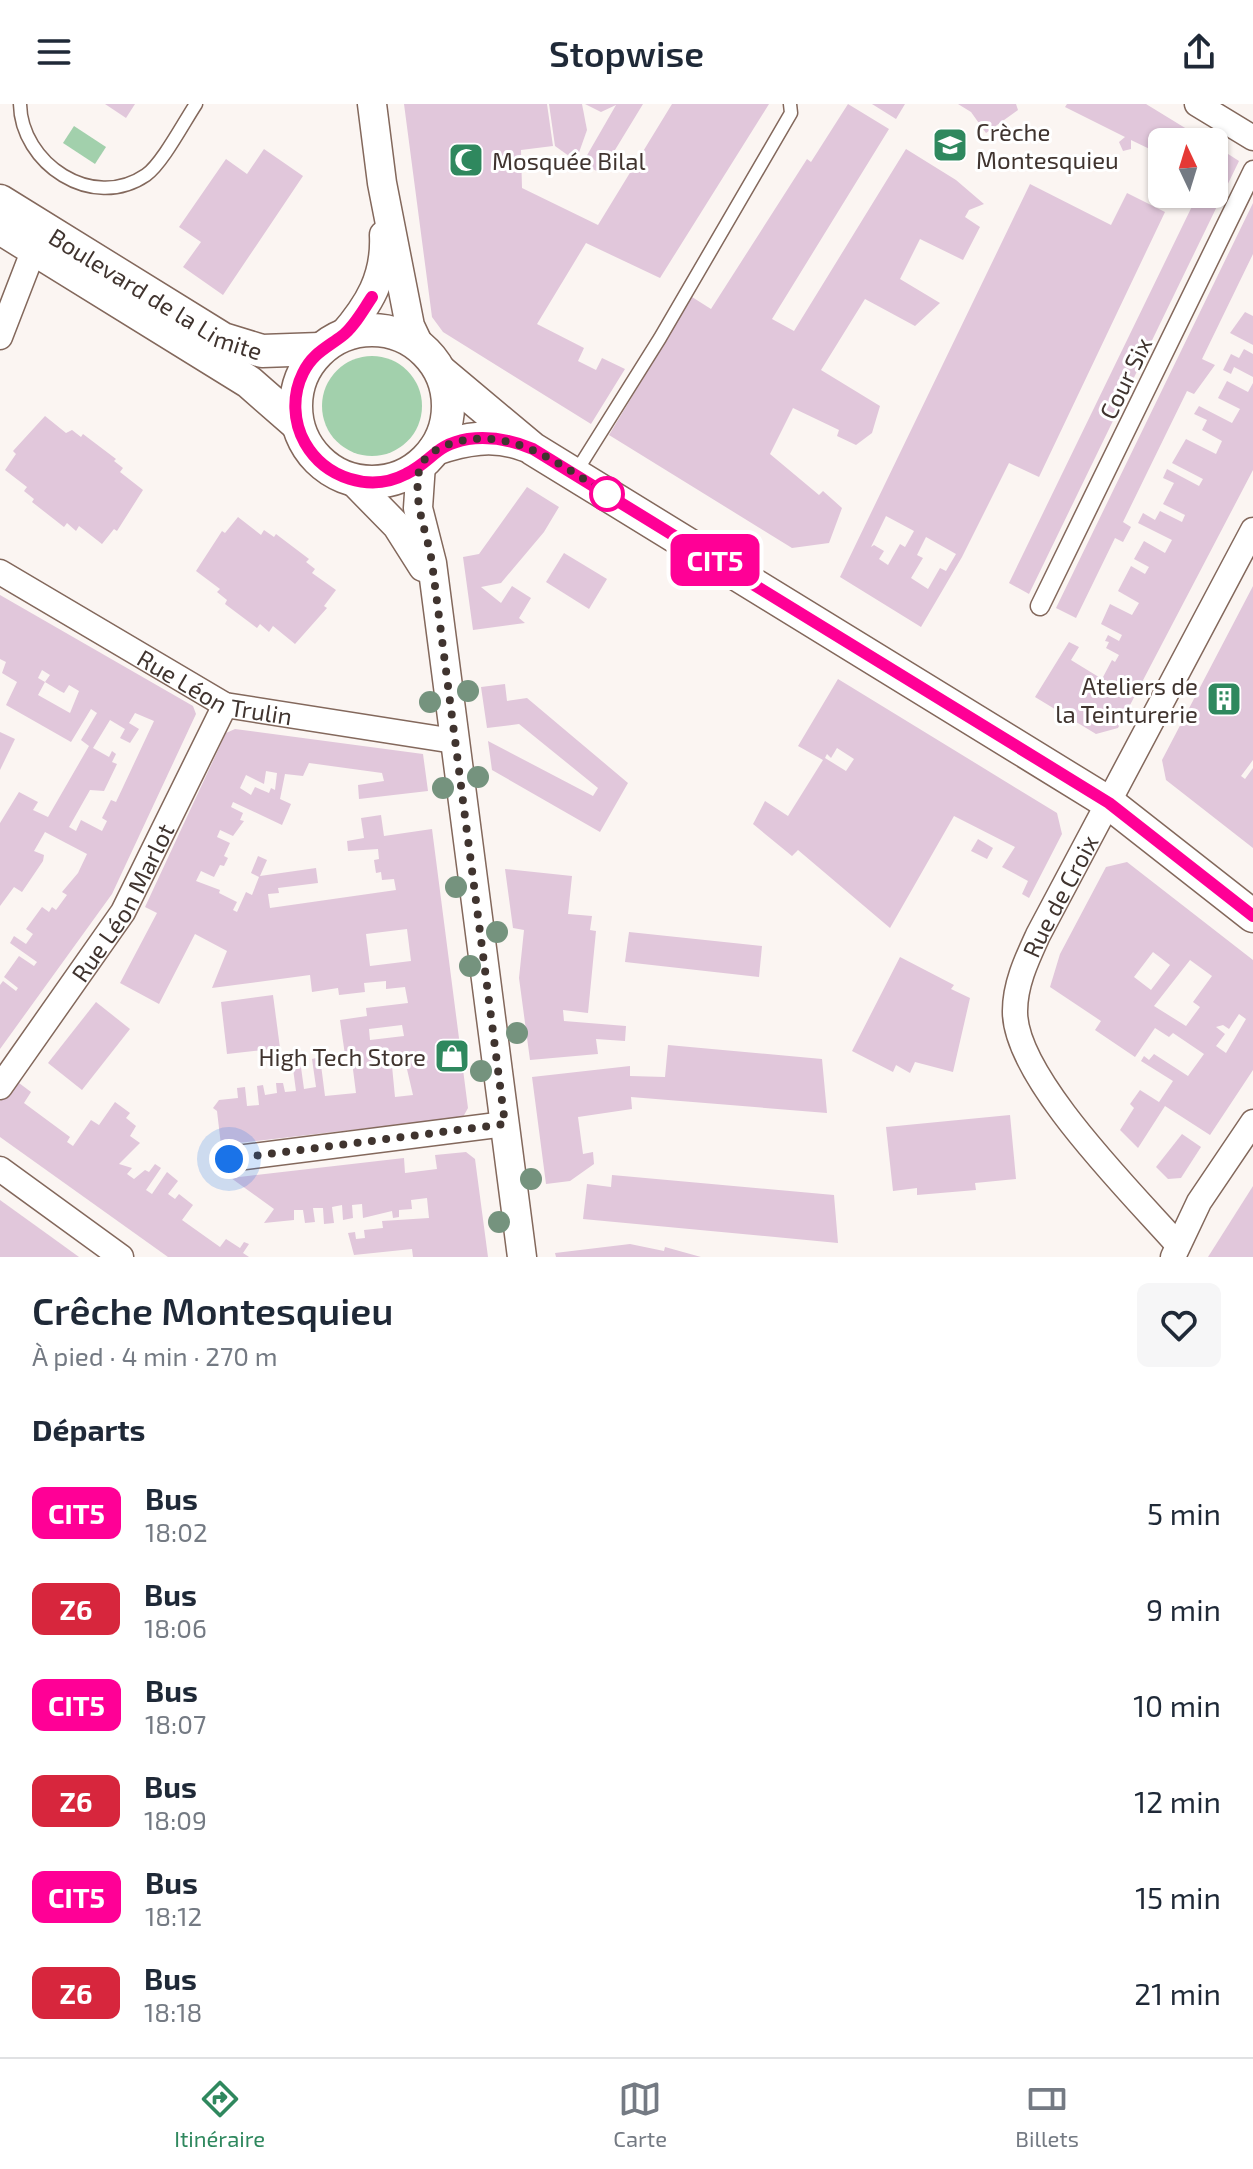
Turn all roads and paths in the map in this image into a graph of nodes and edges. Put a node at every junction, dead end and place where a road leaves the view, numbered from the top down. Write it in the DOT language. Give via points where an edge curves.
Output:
graph roads {
  1 [pos="20,104"];
  2 [pos="196,104"];
  3 [pos="372,104"];
  4 [pos="790,104"];
  5 [pos="1197,104"];
  6 [pos="1253,138"];
  7 [pos="1253,170"];
  8 [pos="382,183"];
  9 [pos="0,201"];
  10 [pos="0,228"];
  11 [pos="34,249"];
  12 [pos="0,337"];
  13 [pos="331,342"];
  14 [pos="419,345"];
  15 [pos="441,372"];
  16 [pos="297,424"];
  17 [pos="533,449"];
  18 [pos="428,457"];
  19 [pos="574,475"];
  20 [pos="351,479"];
  21 [pos="1253,530"];
  22 [pos="0,572"];
  23 [pos="435,601"];
  24 [pos="1040,606"];
  25 [pos="225,705"];
  26 [pos="454,741"];
  27 [pos="1109,803"];
  28 [pos="1253,916"];
  29 [pos="0,1087"];
  30 [pos="1253,1122"];
  31 [pos="505,1124"];
  32 [pos="229,1159"];
  33 [pos="0,1169"];
  34 [pos="1176,1251"];
  35 [pos="121,1257"];
  36 [pos="522,1257"];
  1 -- 2 [label="lane" via="24,129 44,162 74,182 113,187 149,174"];
  3 -- 8 [label="street"];
  4 -- 19 [label="lane" via="791,113 754,180"];
  5 -- 6 [label="street"];
  7 -- 24 [label="street, Cour Six"];
  8 -- 13 [label="street" via="381,277 364,309"];
  8 -- 14 [label="street" via="410,326"];
  9 -- 13 [label="main road, Boulevard de la Limite" via="223,339 262,351"];
  10 -- 11 [label="main road, Boulevard de la Limite"];
  11 -- 12 [label="street"];
  11 -- 16 [label="main road, Boulevard de la Limite" via="249,382"];
  13 -- 14 [label="main road" via="382,330"];
  13 -- 16 [label="main road" via="309,363 298,388"];
  14 -- 15 [label="main road"];
  15 -- 17 [label="main road"];
  15 -- 18 [label="main road" via="448,412 444,432"];
  16 -- 20 [label="main road" via="320,462"];
  17 -- 18 [label="main road" via="488,438 465,440"];
  17 -- 19 [label="main road"];
  18 -- 20 [label="main road" via="388,481"];
  18 -- 23 [label="street" via="418,508 431,552"];
  19 -- 27 [label="main road"];
  20 -- 23 [label="street" via="414,548"];
  21 -- 27 [label="street, Rue de Croix"];
  22 -- 25 [label="street, Rue Léon Trulin"];
  23 -- 26 [label="street"];
  25 -- 26 [label="street, Rue Léon Trulin"];
  25 -- 29 [label="street, Rue Léon Marlot" via="123,912"];
  26 -- 31 [label="street"];
  27 -- 28 [label="main road"];
  27 -- 34 [label="street, Rue de Croix" via="1024,968 1017,992 1017,1033 1033,1071"];
  30 -- 34 [label="street" via="1199,1202"];
  31 -- 32 [label="street"];
  31 -- 36 [label="street"];
  33 -- 35 [label="street"];
}
